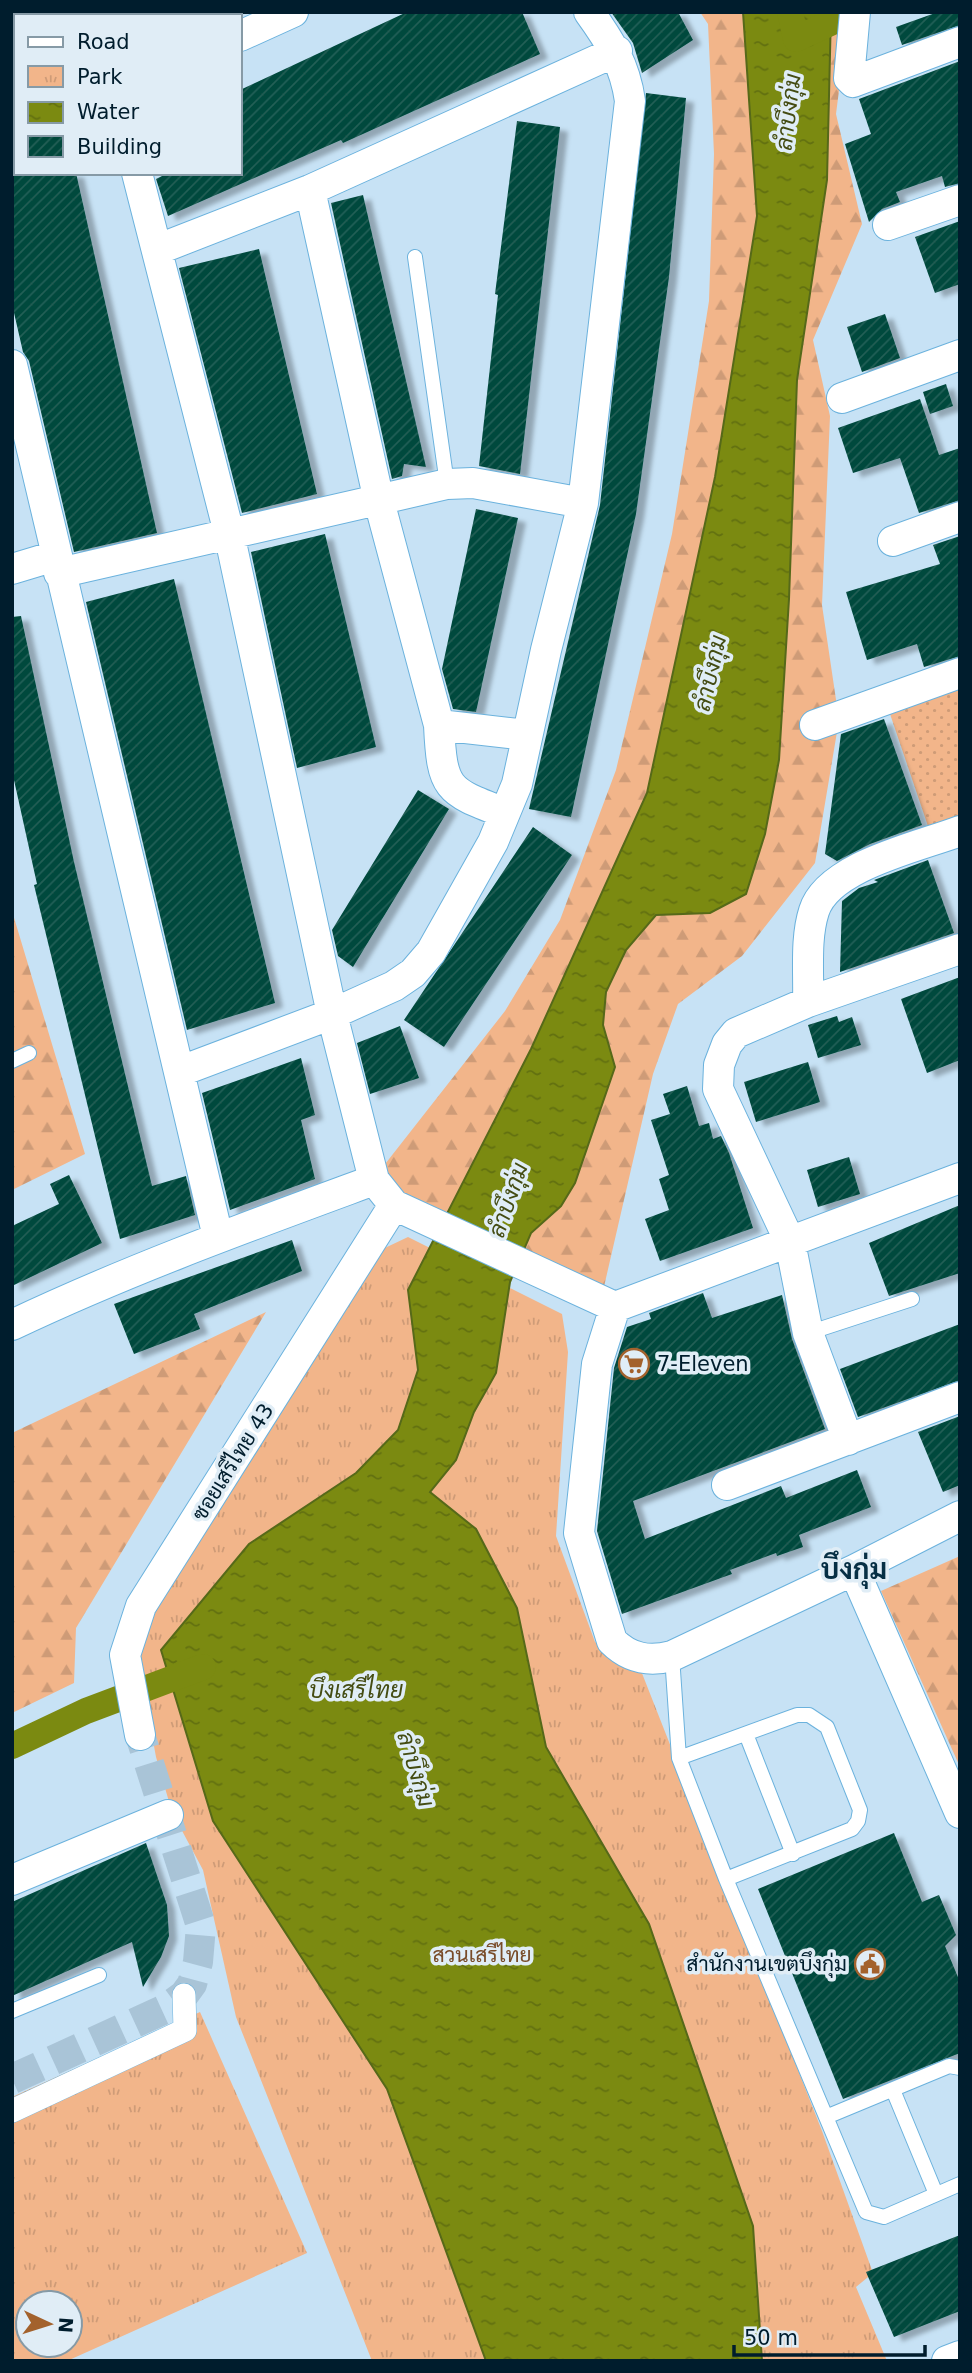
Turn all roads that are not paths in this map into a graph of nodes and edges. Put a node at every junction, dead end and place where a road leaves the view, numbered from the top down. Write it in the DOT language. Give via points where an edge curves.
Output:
graph roads {
  1 [pos="293,12"];
  2 [pos="589,12"];
  3 [pos="853,27"];
  4 [pos="242,35"];
  5 [pos="960,43"];
  6 [pos="617,51"];
  7 [pos="138,175"];
  8 [pos="310,190"];
  9 [pos="960,200"];
  10 [pos="888,225"];
  11 [pos="159,249"];
  12 [pos="415,257"];
  13 [pos="960,355"];
  14 [pos="12,365"];
  15 [pos="842,398"];
  16 [pos="447,484"];
  17 [pos="379,501"];
  18 [pos="583,503"];
  19 [pos="960,516"];
  20 [pos="229,533"];
  21 [pos="893,541"];
  22 [pos="57,565"];
  23 [pos="12,569"];
  24 [pos="960,673"];
  25 [pos="815,725"];
  26 [pos="439,726"];
  27 [pos="527,734"];
  28 [pos="505,813"];
  29 [pos="960,831"];
  30 [pos="960,949"];
  31 [pos="808,1002"];
  32 [pos="332,1014"];
  33 [pos="29,1053"];
  34 [pos="12,1061"];
  35 [pos="181,1071"];
  36 [pos="960,1178"];
  37 [pos="374,1180"];
  38 [pos="394,1205"];
  39 [pos="218,1237"];
  40 [pos="790,1242"];
  41 [pos="912,1299"];
  42 [pos="615,1307"];
  43 [pos="12,1325"];
  44 [pos="808,1333"];
  45 [pos="960,1397"];
  46 [pos="848,1440"];
  47 [pos="727,1485"];
  48 [pos="956,1522"];
  49 [pos="854,1570"];
  50 [pos="672,1656"];
  51 [pos="747,1734"];
  52 [pos="140,1735"];
  53 [pos="679,1758"];
  54 [pos="960,1813"];
  55 [pos="168,1815"];
  56 [pos="793,1854"];
  57 [pos="726,1879"];
  58 [pos="12,1880"];
  59 [pos="99,1975"];
  60 [pos="184,1995"];
  61 [pos="12,2011"];
  62 [pos="960,2068"];
  63 [pos="893,2090"];
  64 [pos="12,2111"];
  65 [pos="826,2117"];
  66 [pos="960,2184"];
  67 [pos="936,2194"];
  68 [pos="960,2356"];
  69 [pos="947,2361"];
  1 -- 4 [label="street"];
  2 -- 6 [label="street"];
  3 -- 5 [label="street" via="849,78 853,82"];
  6 -- 8 [label="street"];
  6 -- 18 [label="street" via="630,101"];
  7 -- 11 [label="street"];
  8 -- 11 [label="street"];
  8 -- 17 [label="street"];
  9 -- 10 [label="street"];
  11 -- 20 [label="street"];
  12 -- 16 [label="lane"];
  13 -- 15 [label="street"];
  14 -- 22 [label="street"];
  16 -- 17 [label="street"];
  16 -- 18 [label="street" via="473,483"];
  17 -- 20 [label="street"];
  17 -- 26 [label="street"];
  18 -- 27 [label="street"];
  19 -- 21 [label="street"];
  20 -- 22 [label="street"];
  20 -- 32 [label="street"];
  22 -- 23 [label="street"];
  22 -- 35 [label="street"];
  24 -- 25 [label="street"];
  26 -- 27 [label="street"];
  26 -- 28 [label="street" via="445,777 452,789"];
  27 -- 28 [label="street" via="517,785"];
  28 -- 32 [label="street" via="431,952 413,973"];
  29 -- 31 [label="street" via="831,883 814,911"];
  30 -- 31 [label="street"];
  31 -- 40 [label="street" via="736,1033 719,1065 718,1089"];
  32 -- 35 [label="street"];
  32 -- 37 [label="street"];
  33 -- 34 [label="lane"];
  35 -- 39 [label="street"];
  36 -- 40 [label="street"];
  37 -- 38 [label="street"];
  37 -- 39 [label="street"];
  38 -- 42 [label="street"];
  38 -- 52 [label="street, ซอยเสรีไทย 43" via="141,1606 125,1655"];
  39 -- 43 [label="street"];
  40 -- 42 [label="street"];
  40 -- 44 [label="street"];
  41 -- 44 [label="lane"];
  42 -- 50 [label="street" via="597,1364 579,1533 612,1641 651,1661"];
  44 -- 46 [label="street"];
  45 -- 46 [label="street"];
  46 -- 47 [label="street"];
  48 -- 49 [label="street"];
  49 -- 50 [label="street"];
  49 -- 54 [label="street"];
  50 -- 53 [label="lane"];
  51 -- 53 [label="lane"];
  51 -- 56 [label="lane"];
  51 -- 56 [label="lane" via="797,1715 820,1720 827,1727 860,1810 852,1829"];
  53 -- 57 [label="lane"];
  55 -- 58 [label="street"];
  56 -- 57 [label="lane"];
  57 -- 65 [label="lane"];
  59 -- 61 [label="lane"];
  60 -- 64 [label="street" via="185,2030"];
  62 -- 63 [label="lane" via="949,2066"];
  63 -- 65 [label="lane"];
  63 -- 67 [label="lane"];
  65 -- 67 [label="lane" via="866,2212 884,2217"];
  66 -- 67 [label="lane"];
  68 -- 69 [label="street"];
}
